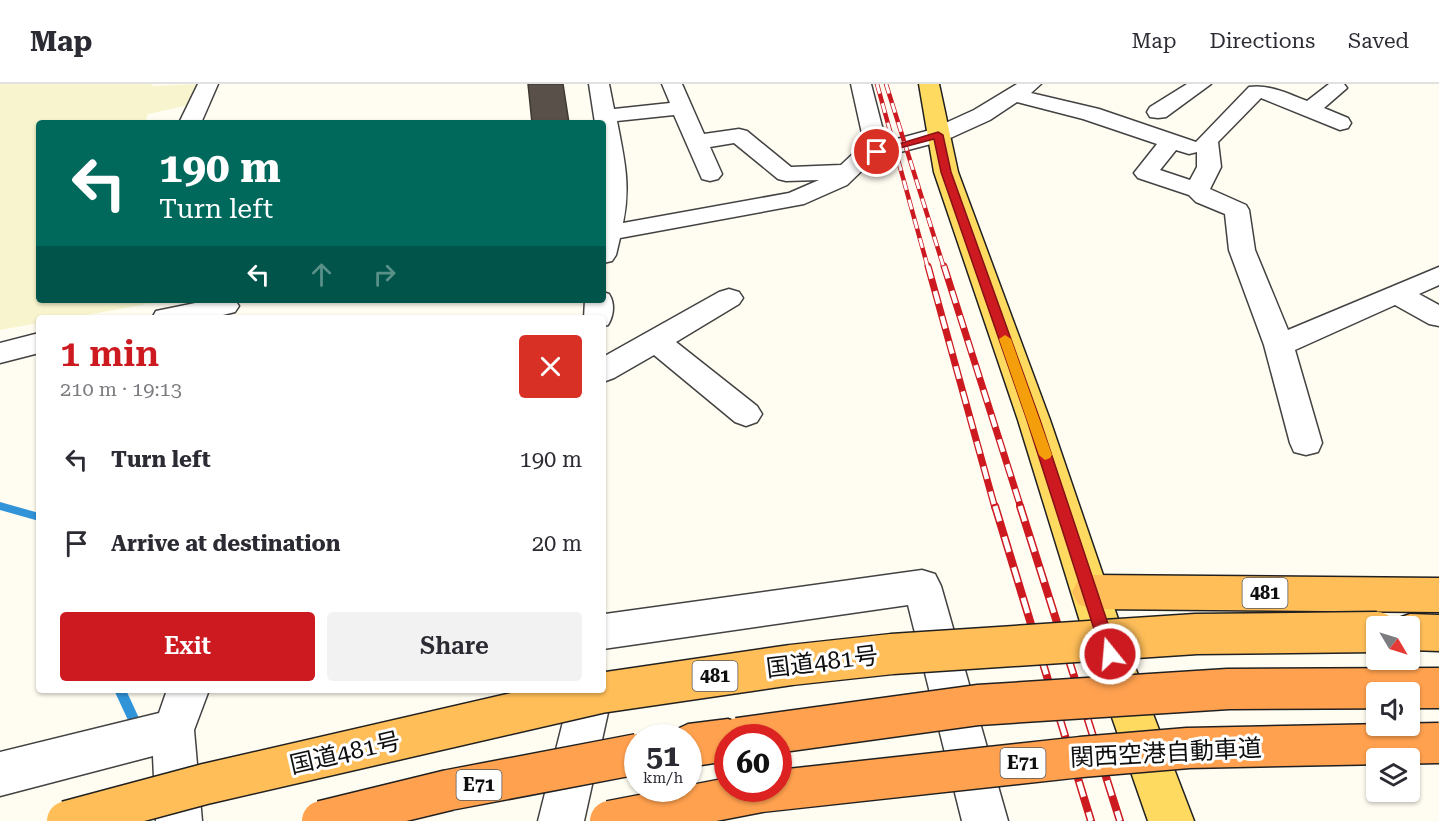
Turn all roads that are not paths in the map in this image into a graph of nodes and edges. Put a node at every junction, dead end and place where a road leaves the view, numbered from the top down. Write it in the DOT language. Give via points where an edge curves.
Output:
graph roads {
  1 [pos="208,84"];
  2 [pos="599,84"];
  3 [pos="672,84"];
  4 [pos="861,84"];
  5 [pos="929,84"];
  6 [pos="1201,84"];
  7 [pos="1249,88"];
  8 [pos="1337,88"];
  9 [pos="1023,89"];
  10 [pos="682,108"];
  11 [pos="1309,110"];
  12 [pos="1158,112"];
  13 [pos="605,116"];
  14 [pos="191,120"];
  15 [pos="606,120"];
  16 [pos="606,121"];
  17 [pos="1340,123"];
  18 [pos="938,135"];
  19 [pos="1171,141"];
  20 [pos="696,142"];
  21 [pos="877,152"];
  22 [pos="1208,153"];
  23 [pos="848,171"];
  24 [pos="710,174"];
  25 [pos="1197,190"];
  26 [pos="606,244"];
  27 [pos="1439,275"];
  28 [pos="1397,294"];
  29 [pos="729,298"];
  30 [pos="225,308"];
  31 [pos="184,315"];
  32 [pos="1439,317"];
  33 [pos="656,341"];
  34 [pos="36,344"];
  35 [pos="1279,345"];
  36 [pos="0,353"];
  37 [pos="606,369"];
  38 [pos="746,414"];
  39 [pos="1306,443"];
  40 [pos="1091,592"];
  41 [pos="1439,595"];
  42 [pos="606,629"];
  43 [pos="1366,632"];
  44 [pos="1420,632"];
  45 [pos="1439,633"];
  46 [pos="1439,688"];
  47 [pos="606,692"];
  48 [pos="187,693"];
  49 [pos="591,693"];
  50 [pos="600,693"];
  51 [pos="173,730"];
  52 [pos="792,731"];
  53 [pos="1439,743"];
  54 [pos="624,757"];
  55 [pos="0,774"];
  56 [pos="67,821"];
  57 [pos="179,821"];
  58 [pos="322,821"];
  59 [pos="561,821"];
  60 [pos="610,821"];
  61 [pos="985,821"];
  62 [pos="1171,821"];
  1 -- 14 [label="street"];
  2 -- 13 [label="street"];
  3 -- 10 [label="street"];
  4 -- 21 [label="street"];
  5 -- 18 [label="main road"];
  6 -- 12 [label="street"];
  7 -- 11 [label="street"];
  7 -- 22 [label="street" via="1207,141"];
  8 -- 11 [label="street"];
  9 -- 18 [label="street" via="982,115"];
  9 -- 19 [label="street"];
  10 -- 13 [label="street"];
  10 -- 20 [label="street"];
  11 -- 17 [label="street"];
  13 -- 15 [label="street"];
  16 -- 26 [label="street" via="616,175 616,199"];
  18 -- 21 [label="street"];
  18 -- 40 [label="main road" via="946,172"];
  19 -- 22 [label="street"];
  19 -- 25 [label="street" via="1146,173"];
  20 -- 23 [label="street" via="739,136 786,174"];
  20 -- 24 [label="street"];
  21 -- 23 [label="street" via="866,154"];
  22 -- 25 [label="street" via="1209,167"];
  23 -- 26 [label="street" via="839,180 795,199"];
  25 -- 35 [label="street" via="1237,210 1242,250"];
  27 -- 28 [label="street"];
  28 -- 32 [label="street"];
  28 -- 35 [label="street"];
  29 -- 33 [label="street"];
  30 -- 31 [label="street"];
  33 -- 37 [label="street"];
  33 -- 38 [label="street"];
  34 -- 36 [label="street"];
  35 -- 39 [label="street"];
  40 -- 41 [label="highway, 481"];
  40 -- 62 [label="main road"];
  42 -- 61 [label="street" via="922,586"];
  43 -- 47 [label="highway, 国道481号 / 481, bridge" via="1196,634 892,654"];
  44 -- 45 [label="highway"];
  46 -- 52 [label="highway, bridge" via="1228,689 978,705"];
  48 -- 51 [label="street"];
  49 -- 59 [label="street"];
  50 -- 56 [label="highway, 国道481号 / 481, bridge" via="204,784"];
  51 -- 55 [label="street"];
  51 -- 57 [label="street"];
  53 -- 60 [label="highway, 関西空港自動車道 / E71, bridge" via="1188,748 1081,757 761,792"];
  54 -- 58 [label="highway, E71, bridge" via="449,790"];
}
